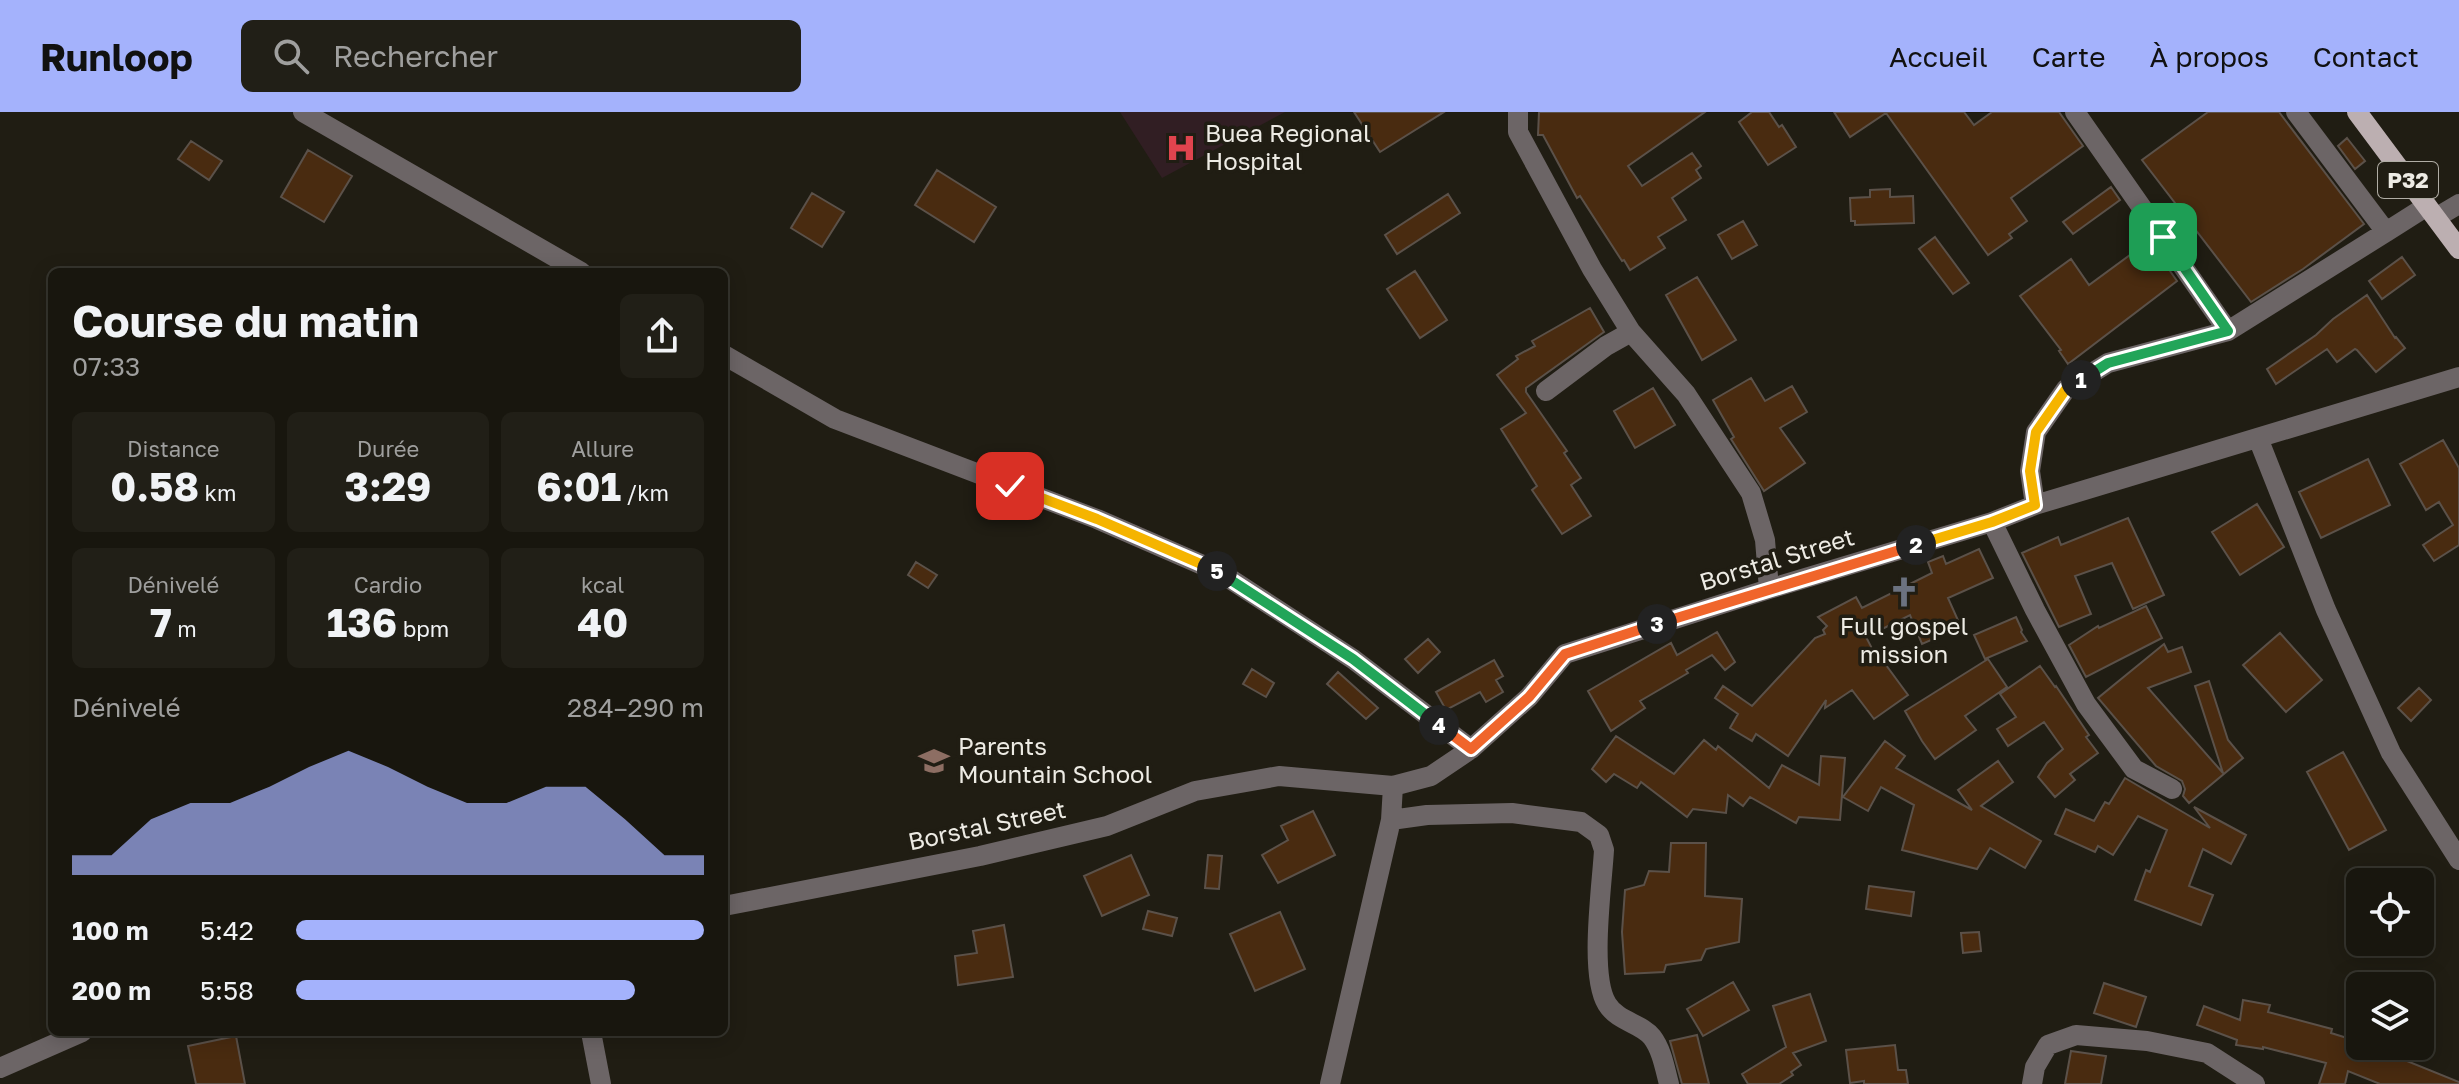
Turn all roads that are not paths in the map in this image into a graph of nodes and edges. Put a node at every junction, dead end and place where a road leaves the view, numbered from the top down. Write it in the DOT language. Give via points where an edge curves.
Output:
graph roads {
  1 [pos="303,112"];
  2 [pos="1518,112"];
  3 [pos="2075,112"];
  4 [pos="2296,112"];
  5 [pos="2357,112"];
  6 [pos="2459,204"];
  7 [pos="2432,212"];
  8 [pos="2386,232"];
  9 [pos="2459,249"];
  10 [pos="574,268"];
  11 [pos="2228,331"];
  12 [pos="1631,332"];
  13 [pos="728,357"];
  14 [pos="2459,377"];
  15 [pos="1546,391"];
  16 [pos="2258,438"];
  17 [pos="2035,505"];
  18 [pos="1992,522"];
  19 [pos="1769,589"];
  20 [pos="1471,749"];
  21 [pos="1393,786"];
  22 [pos="2172,789"];
  23 [pos="1391,820"];
  24 [pos="2459,860"];
  25 [pos="728,905"];
  26 [pos="73,1036"];
  27 [pos="592,1036"];
  28 [pos="0,1068"];
  29 [pos="601,1084"];
  30 [pos="1330,1084"];
  31 [pos="1669,1084"];
  32 [pos="2032,1084"];
  33 [pos="2255,1084"];
  1 -- 10 [label="street"];
  2 -- 12 [label="street" via="1518,132"];
  3 -- 11 [label="street"];
  4 -- 8 [label="street"];
  5 -- 7 [label="main road, P32"];
  6 -- 7 [label="street"];
  7 -- 8 [label="street"];
  7 -- 9 [label="main road, P32"];
  8 -- 11 [label="street"];
  11 -- 17 [label="street" via="2108,363 2066,389 2036,432 2030,471"];
  12 -- 15 [label="street"];
  12 -- 19 [label="street" via="1686,394 1751,493 1765,540"];
  13 -- 20 [label="street" via="835,419 1097,519 1221,573 1353,659"];
  14 -- 16 [label="street, Borstal Street"];
  16 -- 17 [label="street, Borstal Street"];
  16 -- 24 [label="street" via="2326,610 2391,753"];
  17 -- 18 [label="street, Borstal Street"];
  18 -- 19 [label="street, Borstal Street"];
  18 -- 22 [label="street" via="2086,704 2134,769"];
  19 -- 20 [label="street, Borstal Street" via="1565,654 1529,697"];
  20 -- 21 [label="street, Borstal Street" via="1431,776"];
  21 -- 23 [label="street"];
  21 -- 25 [label="street, Borstal Street" via="1279,776 1195,791 1107,826"];
  23 -- 30 [label="street"];
  23 -- 31 [label="street" via="1512,813 1581,822 1599,835 1604,850 1599,981 1607,1004 1651,1036"];
  26 -- 28 [label="street"];
  27 -- 29 [label="street"];
  32 -- 33 [label="street" via="2048,1045 2076,1035 2207,1053"];
}
